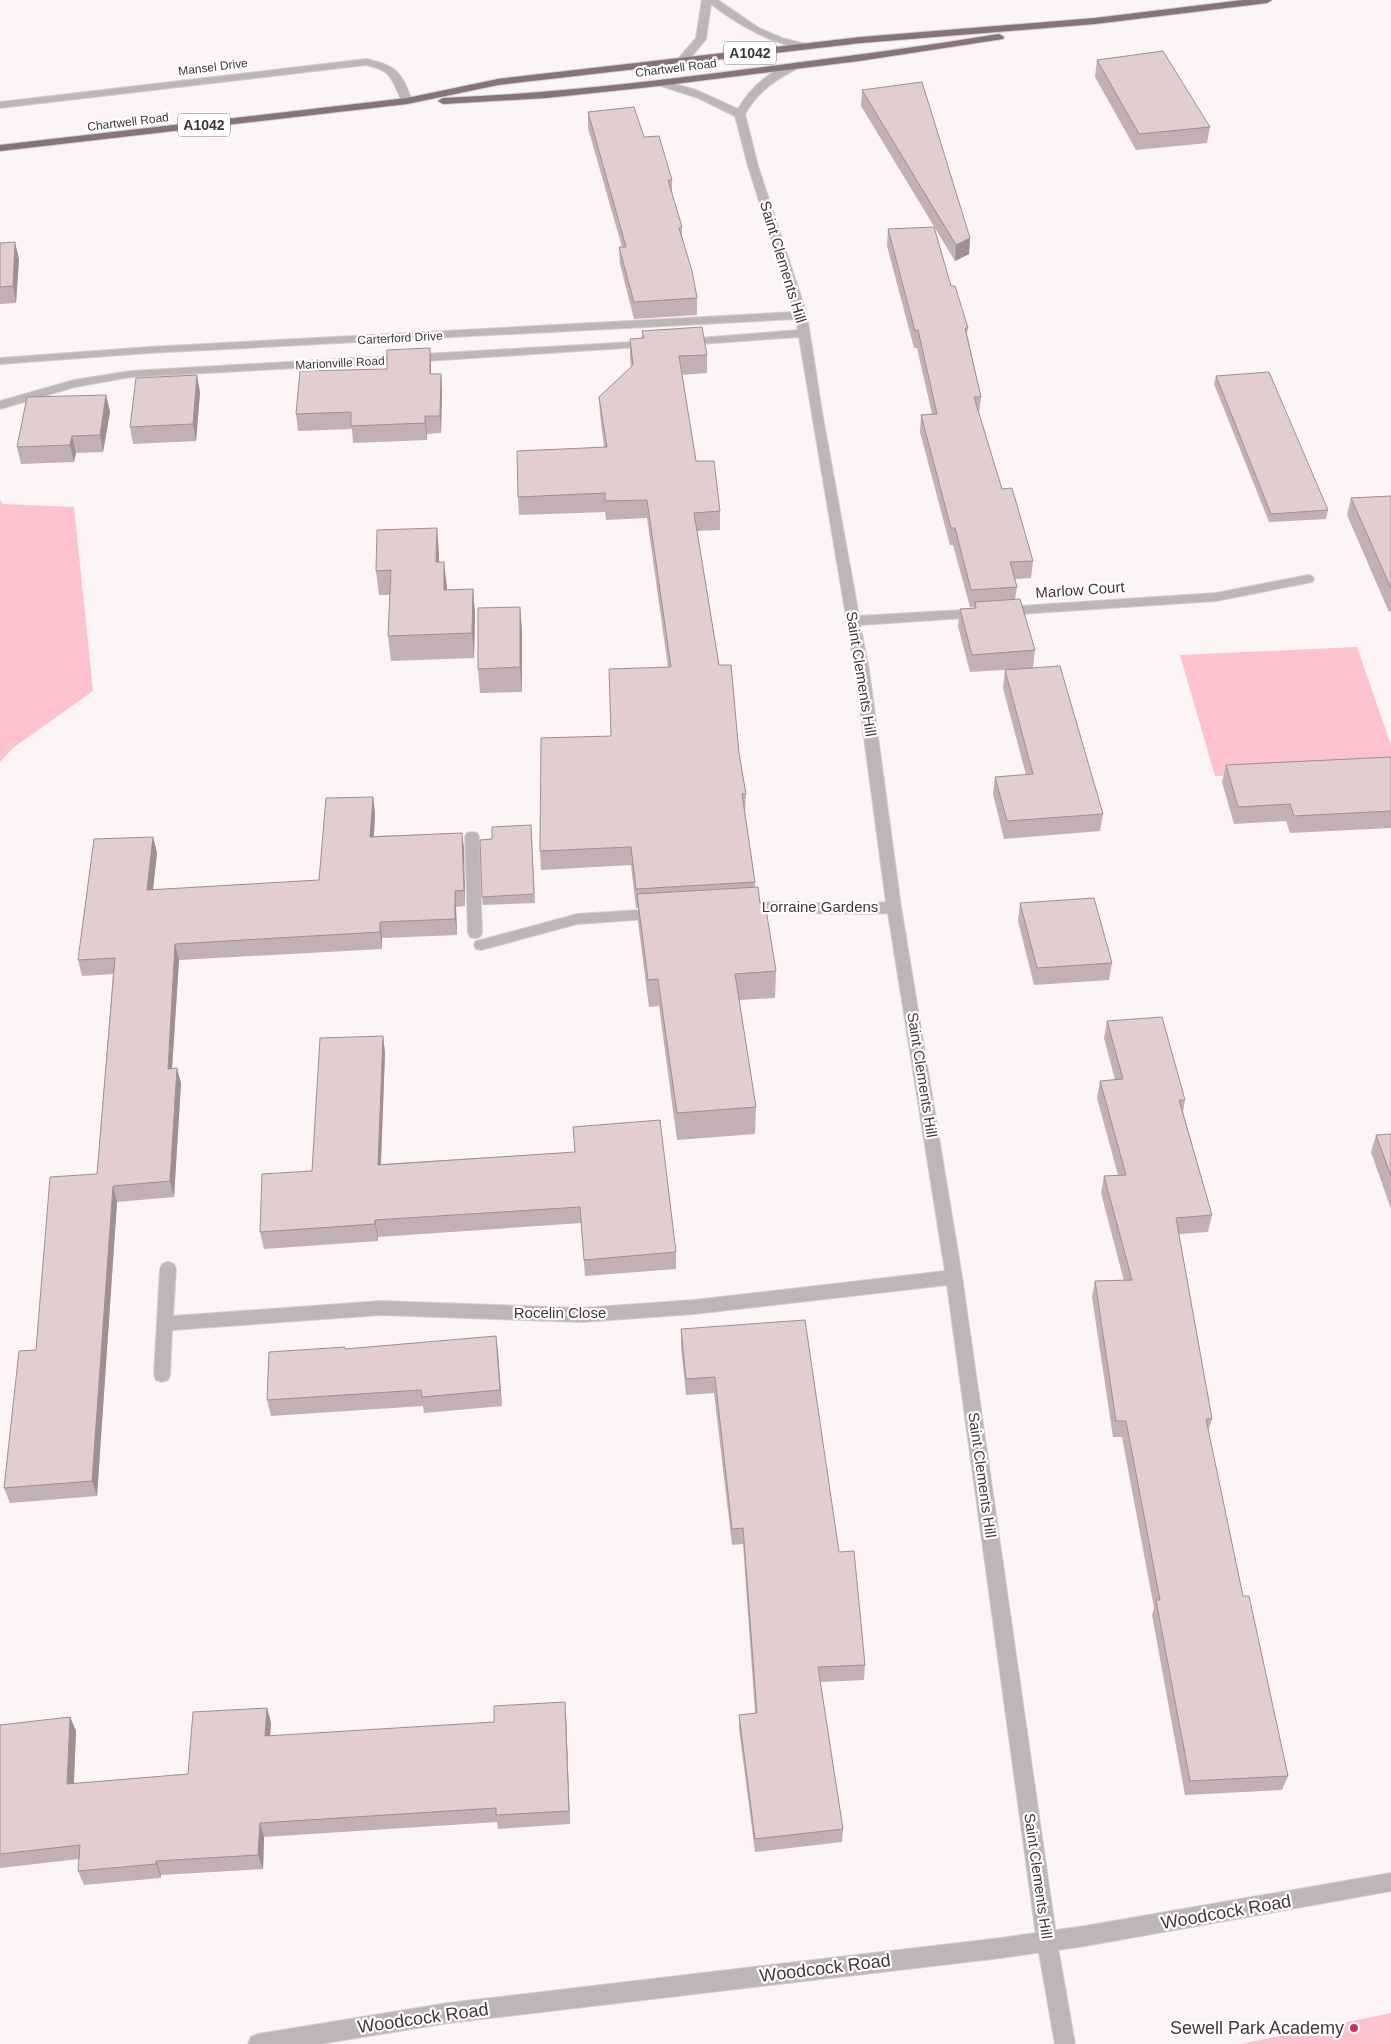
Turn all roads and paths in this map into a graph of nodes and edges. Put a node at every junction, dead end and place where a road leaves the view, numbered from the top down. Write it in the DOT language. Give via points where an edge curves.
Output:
graph roads {
  1 [pos="707,0"];
  2 [pos="712,0"];
  3 [pos="1267,0"];
  4 [pos="1095,21"];
  5 [pos="806,47"];
  6 [pos="682,61"];
  7 [pos="794,66"];
  8 [pos="662,83"];
  9 [pos="407,102"];
  10 [pos="0,105"];
  11 [pos="740,114"];
  12 [pos="0,148"];
  13 [pos="801,315"];
  14 [pos="804,333"];
  15 [pos="0,361"];
  16 [pos="0,406"];
  17 [pos="1308,579"];
  18 [pos="853,621"];
  19 [pos="472,837"];
  20 [pos="894,907"];
  21 [pos="729,908"];
  22 [pos="672,912"];
  23 [pos="168,1269"];
  24 [pos="954,1277"];
  25 [pos="164,1324"];
  26 [pos="162,1375"];
  27 [pos="1391,1882"];
  28 [pos="1047,1942"];
  29 [pos="258,2044"];
  30 [pos="1065,2044"];
  1 -- 6 [label="street" via="701,39"];
  2 -- 5 [label="street" via="761,34"];
  3 -- 4 [label="highway, Chartwell Road / A1042"];
  4 -- 5 [label="highway, Chartwell Road / A1042" via="886,37"];
  4 -- 7 [label="highway, Chartwell Road / A1042" via="901,54"];
  5 -- 6 [label="highway, Chartwell Road / A1042"];
  6 -- 9 [label="highway, Chartwell Road / A1042" via="498,82"];
  7 -- 8 [label="highway, Chartwell Road / A1042"];
  7 -- 11 [label="street" via="760,86"];
  8 -- 9 [label="highway, Chartwell Road / A1042" via="503,100"];
  8 -- 11 [label="street" via="685,88"];
  9 -- 10 [label="street, Mansel Drive" via="401,82 392,69 366,62"];
  9 -- 12 [label="highway, Chartwell Road / A1042"];
  11 -- 13 [label="street, Saint Clements Hill" via="753,166"];
  13 -- 14 [label="street, Saint Clements Hill"];
  13 -- 15 [label="street, Carterford Drive"];
  14 -- 16 [label="street, Marionville Road" via="131,374 74,384"];
  14 -- 18 [label="street, Saint Clements Hill"];
  17 -- 18 [label="street, Marlow Court" via="1216,597"];
  18 -- 20 [label="street, Saint Clements Hill"];
  19 -- 22 [label="street" via="478,939 577,920"];
  20 -- 21 [label="street, Lorraine Gardens"];
  20 -- 24 [label="street, Saint Clements Hill"];
  23 -- 25 [label="street"];
  24 -- 25 [label="street, Rocelin Close" via="694,1307 582,1315 381,1308"];
  24 -- 28 [label="street, Saint Clements Hill"];
  25 -- 26 [label="street"];
  27 -- 28 [label="street, Woodcock Road"];
  28 -- 29 [label="street, Woodcock Road" via="448,2013"];
  28 -- 30 [label="street, Saint Clements Hill"];
}
